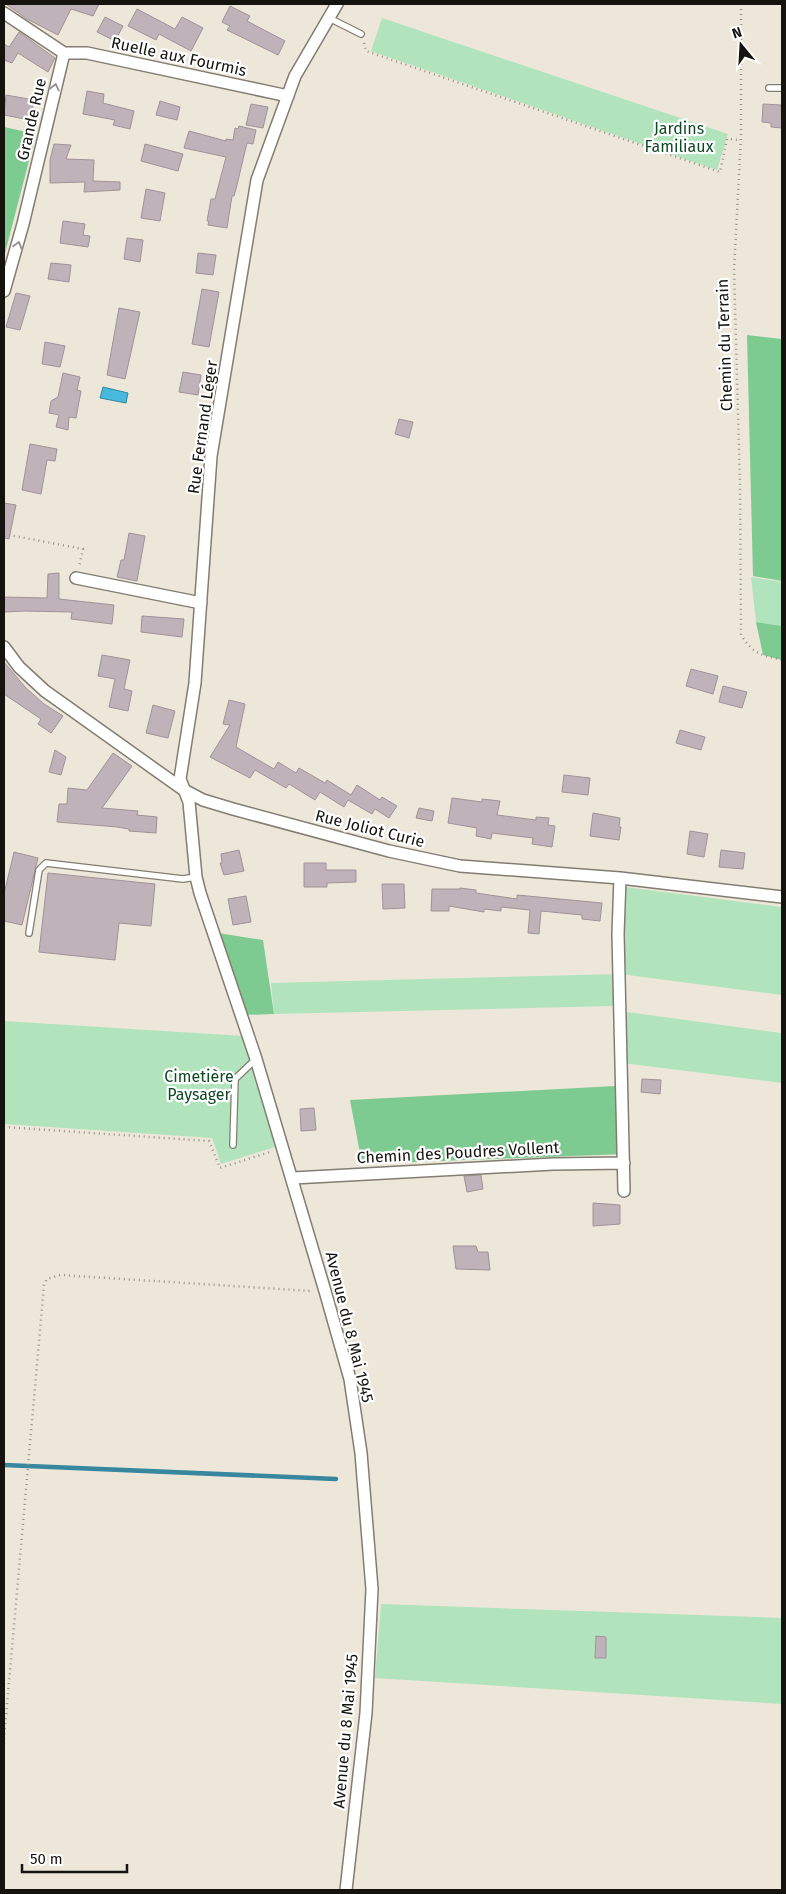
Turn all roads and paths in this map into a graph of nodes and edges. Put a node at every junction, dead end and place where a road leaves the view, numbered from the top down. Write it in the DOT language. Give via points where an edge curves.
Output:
graph roads {
  1 [pos="337,4"];
  2 [pos="741,4"];
  3 [pos="4,14"];
  4 [pos="329,18"];
  5 [pos="361,34"];
  6 [pos="64,53"];
  7 [pos="769,88"];
  8 [pos="782,88"];
  9 [pos="288,96"];
  10 [pos="741,140"];
  11 [pos="4,291"];
  12 [pos="4,534"];
  13 [pos="76,578"];
  14 [pos="201,603"];
  15 [pos="4,647"];
  16 [pos="782,660"];
  17 [pos="184,790"];
  18 [pos="196,877"];
  19 [pos="620,878"];
  20 [pos="782,897"];
  21 [pos="29,933"];
  22 [pos="256,1059"];
  23 [pos="4,1127"];
  24 [pos="233,1145"];
  25 [pos="284,1148"];
  26 [pos="624,1162"];
  27 [pos="293,1178"];
  28 [pos="624,1191"];
  29 [pos="326,1292"];
  30 [pos="4,1739"];
  31 [pos="346,1890"];
  1 -- 4 [label="street, Rue Fernand Léger"];
  2 -- 10 [label="path, Chemin du Terrain"];
  3 -- 6 [label="street"];
  4 -- 5 [label="lane"];
  4 -- 9 [label="street, Rue Fernand Léger" via="294,76"];
  5 -- 10 [label="path" via="366,51 720,172 727,139"];
  6 -- 9 [label="street, Ruelle aux Fourmis" via="86,53"];
  11 -- 6 [label="street, Grande Rue, one-way" via="24,224"];
  7 -- 8 [label="lane"];
  9 -- 14 [label="street, Rue Fernand Léger" via="257,180 211,456"];
  10 -- 16 [label="path, Chemin du Terrain" via="734,270 741,635 749,648"];
  12 -- 13 [label="path" via="83,549"];
  13 -- 14 [label="street"];
  14 -- 17 [label="street, Rue Fernand Léger" via="195,683 180,779"];
  15 -- 17 [label="street, Rue Joliot Curie" via="19,667 45,691"];
  17 -- 18 [label="street, Avenue du 8 Mai 1945" via="189,802"];
  17 -- 19 [label="street, Rue Joliot Curie" via="233,809 389,851 460,866"];
  18 -- 21 [label="lane" via="183,880 46,863 39,870"];
  18 -- 22 [label="street, Avenue du 8 Mai 1945"];
  19 -- 20 [label="street, Rue Joliot Curie"];
  19 -- 26 [label="street" via="618,934"];
  22 -- 24 [label="lane" via="235,1079"];
  22 -- 25 [label="street, Avenue du 8 Mai 1945"];
  23 -- 25 [label="path" via="209,1141 220,1168"];
  25 -- 27 [label="street, Avenue du 8 Mai 1945"];
  26 -- 27 [label="street, Chemin des Poudres Vollent"];
  26 -- 28 [label="street"];
  27 -- 29 [label="street, Avenue du 8 Mai 1945"];
  29 -- 30 [label="path" via="60,1275 47,1279"];
  29 -- 31 [label="street, Avenue du 8 Mai 1945" via="350,1379 361,1452 372,1589 366,1713"];
}
